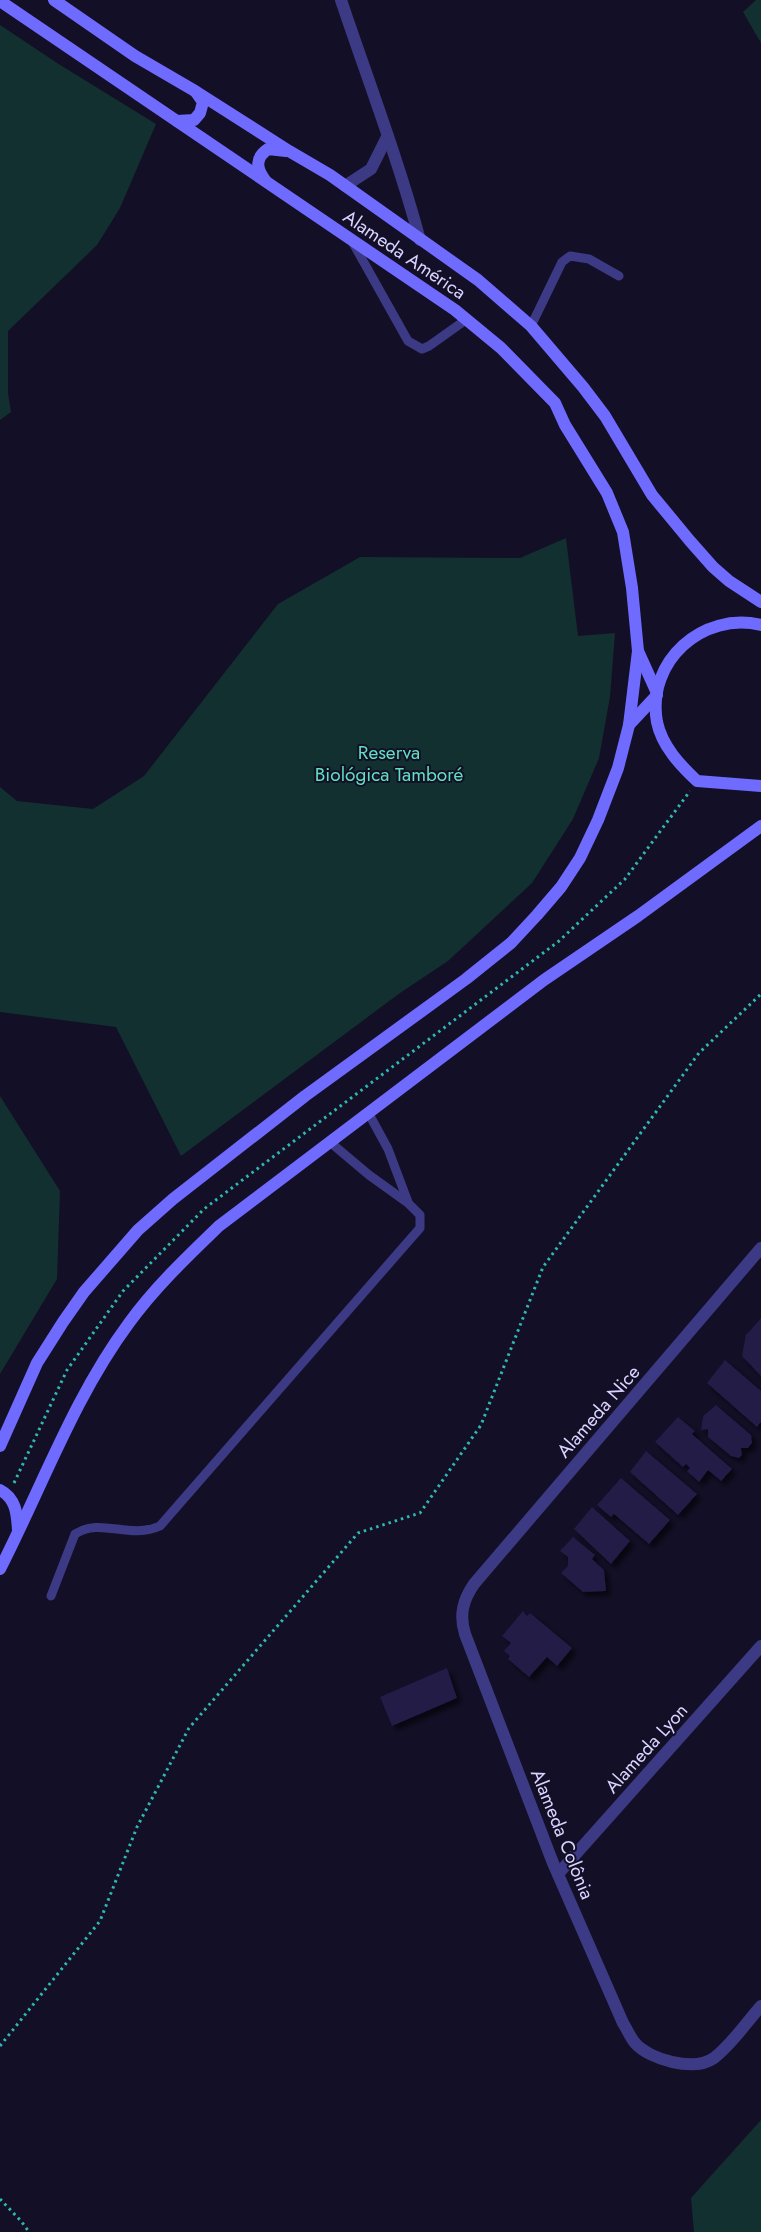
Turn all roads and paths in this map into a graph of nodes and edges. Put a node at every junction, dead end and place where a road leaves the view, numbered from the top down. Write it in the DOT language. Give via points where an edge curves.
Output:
graph roads {
  1 [pos="54,0"];
  2 [pos="341,0"];
  3 [pos="0,1"];
  4 [pos="195,91"];
  5 [pos="177,121"];
  6 [pos="387,137"];
  7 [pos="289,151"];
  8 [pos="266,180"];
  9 [pos="345,186"];
  10 [pos="420,240"];
  11 [pos="352,241"];
  12 [pos="619,276"];
  13 [pos="467,319"];
  14 [pos="531,326"];
  15 [pos="761,602"];
  16 [pos="761,625"];
  17 [pos="638,651"];
  18 [pos="657,694"];
  19 [pos="629,725"];
  20 [pos="761,786"];
  21 [pos="761,826"];
  22 [pos="761,994"];
  23 [pos="369,1114"];
  24 [pos="331,1143"];
  25 [pos="408,1202"];
  26 [pos="761,1248"];
  27 [pos="0,1446"];
  28 [pos="0,1490"];
  29 [pos="18,1533"];
  30 [pos="0,1569"];
  31 [pos="51,1596"];
  32 [pos="465,1599"];
  33 [pos="761,1646"];
  34 [pos="558,1874"];
  35 [pos="761,2006"];
  36 [pos="0,2046"];
  37 [pos="0,2199"];
  38 [pos="29,2232"];
  1 -- 4 [label="main road, Alameda América" via="135,56"];
  2 -- 6 [label="street"];
  3 -- 5 [label="main road, Alameda América"];
  4 -- 5 [label="main road" via="202,102 200,113 194,120"];
  4 -- 7 [label="main road, Alameda América"];
  5 -- 8 [label="main road, Alameda América"];
  6 -- 9 [label="street" via="371,169"];
  6 -- 10 [label="street" via="400,168"];
  7 -- 8 [label="main road" via="268,149 262,155 257,163 258,171"];
  7 -- 9 [label="main road, Alameda América"];
  8 -- 11 [label="main road, Alameda América"];
  9 -- 10 [label="main road, Alameda América"];
  10 -- 14 [label="main road, Alameda América" via="478,280"];
  11 -- 13 [label="main road, Alameda América"];
  11 -- 13 [label="lane" via="408,341 422,348 430,346"];
  12 -- 14 [label="lane" via="590,259 570,256 562,262"];
  13 -- 17 [label="main road, Alameda América" via="555,403 607,493 623,532"];
  14 -- 15 [label="main road, Alameda América" via="605,416 652,495 668,515 713,567"];
  16 -- 18 [label="main road" via="745,621 714,625 687,640 667,664"];
  17 -- 18 [label="main road, Alameda América"];
  17 -- 19 [label="main road, Alameda América"];
  18 -- 19 [label="main road"];
  18 -- 20 [label="main road" via="657,722 667,748 697,781"];
  19 -- 27 [label="main road, Alameda América" via="618,768 598,820 580,858 543,908 511,942 466,979 305,1096 138,1230 84,1292 63,1322 38,1364"];
  21 -- 23 [label="main road" via="544,980"];
  22 -- 36 [label="path" via="699,1054 543,1267 480,1425 420,1513 358,1533 189,1728 137,1827 100,1921"];
  23 -- 24 [label="main road"];
  23 -- 25 [label="lane" via="388,1149"];
  24 -- 25 [label="lane"];
  24 -- 29 [label="main road" via="220,1226 146,1300 92,1380"];
  25 -- 31 [label="lane" via="420,1215 420,1228 160,1526 147,1532 84,1528 75,1534"];
  26 -- 32 [label="street, Alameda Nice" via="482,1574"];
  28 -- 29 [label="main road" via="13,1502"];
  29 -- 30 [label="main road"];
  32 -- 34 [label="street, Alameda Colônia" via="462,1612 465,1634"];
  33 -- 34 [label="street, Alameda Lyon"];
  34 -- 35 [label="street, Alameda Colônia" via="623,2023 635,2043 645,2052 666,2061 706,2062"];
  37 -- 38 [label="path"];
}
